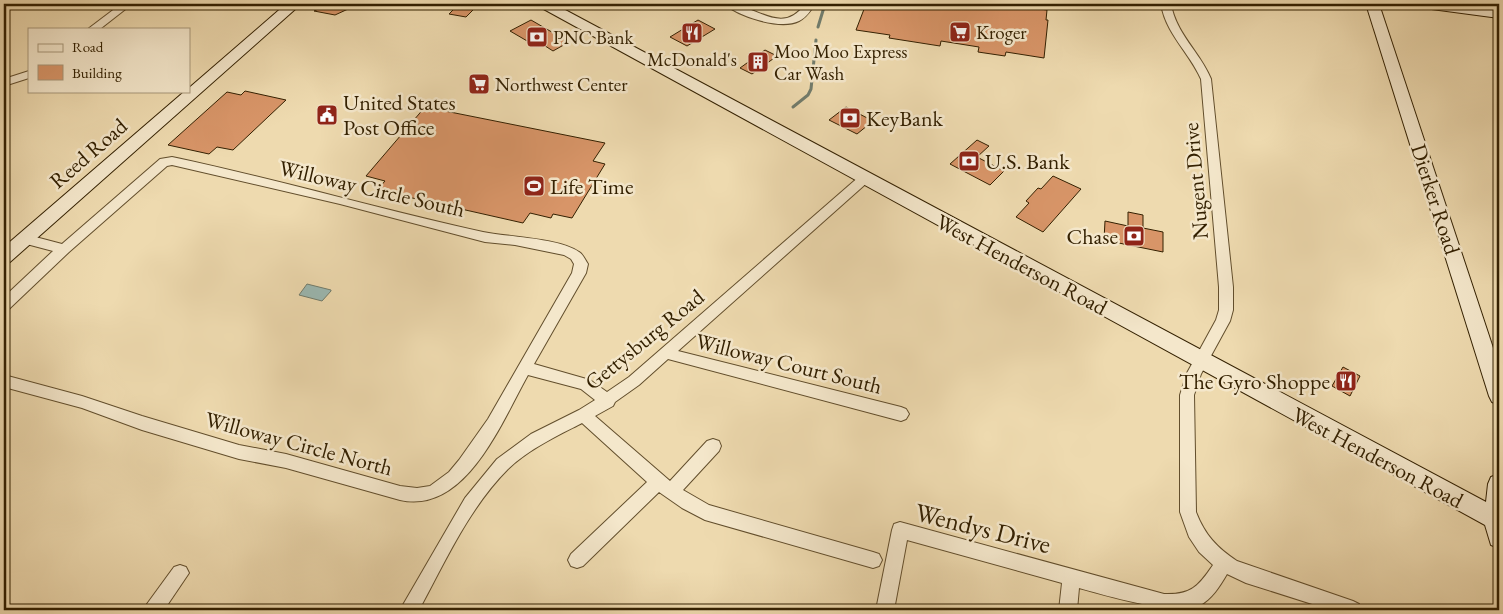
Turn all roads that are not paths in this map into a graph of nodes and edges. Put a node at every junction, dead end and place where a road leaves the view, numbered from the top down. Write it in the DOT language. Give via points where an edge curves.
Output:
graph roads {
  1 [pos="127,4"];
  2 [pos="294,4"];
  3 [pos="545,4"];
  4 [pos="730,4"];
  5 [pos="810,4"];
  6 [pos="1166,4"];
  7 [pos="1372,4"];
  8 [pos="1424,4"];
  9 [pos="1499,14"];
  10 [pos="94,28"];
  11 [pos="28,74"];
  12 [pos="4,83"];
  13 [pos="865,178"];
  14 [pos="24,240"];
  15 [pos="64,249"];
  16 [pos="4,257"];
  17 [pos="4,306"];
  18 [pos="667,353"];
  19 [pos="1201,360"];
  20 [pos="525,368"];
  21 [pos="4,381"];
  22 [pos="1499,396"];
  23 [pos="608,401"];
  24 [pos="900,414"];
  25 [pos="584,415"];
  26 [pos="714,446"];
  27 [pos="1499,484"];
  28 [pos="665,486"];
  29 [pos="1498,526"];
  30 [pos="577,560"];
  31 [pos="873,560"];
  32 [pos="1224,564"];
  33 [pos="180,573"];
  34 [pos="1071,577"];
  35 [pos="153,610"];
  36 [pos="409,610"];
  37 [pos="885,610"];
  38 [pos="1068,610"];
  39 [pos="1353,610"];
  1 -- 10 [label="street"];
  2 -- 14 [label="main road, Reed Road"];
  3 -- 13 [label="main road, West Henderson Road"];
  4 -- 5 [label="street" via="776,22 800,15"];
  6 -- 19 [label="street, Nugent Drive" via="1174,32 1203,68 1215,162 1226,310"];
  7 -- 22 [label="main road, Dierker Road"];
  8 -- 9 [label="main road"];
  11 -- 12 [label="street"];
  13 -- 18 [label="street, Gettysburg Road"];
  13 -- 19 [label="main road, West Henderson Road"];
  14 -- 15 [label="street"];
  14 -- 16 [label="main road, Reed Road"];
  15 -- 17 [label="street"];
  15 -- 20 [label="street, Willoway Circle South" via="159,166 172,161 485,237 567,251 581,264 579,273"];
  18 -- 23 [label="street, Gettysburg Road"];
  18 -- 24 [label="street, Willoway Court South"];
  19 -- 29 [label="main road, West Henderson Road"];
  19 -- 32 [label="street" via="1190,380 1187,395 1188,512 1204,547"];
  20 -- 21 [label="street, Willoway Circle North" via="490,428 457,473 444,486 427,495 413,496 286,461 238,452 82,402"];
  20 -- 23 [label="street" via="585,384"];
  23 -- 25 [label="street, Gettysburg Road"];
  25 -- 28 [label="street"];
  25 -- 36 [label="street, Gettysburg Road" via="530,443 503,464 478,492"];
  26 -- 28 [label="street"];
  27 -- 29 [label="main road"];
  28 -- 30 [label="street"];
  28 -- 31 [label="street" via="705,512"];
  32 -- 34 [label="street, Wendys Drive" via="1200,597 1178,605"];
  32 -- 39 [label="street" via="1246,575 1314,594"];
  33 -- 35 [label="street"];
  34 -- 37 [label="street, Wendys Drive" via="900,530"];
  34 -- 38 [label="street, Wendys Drive"];
}
